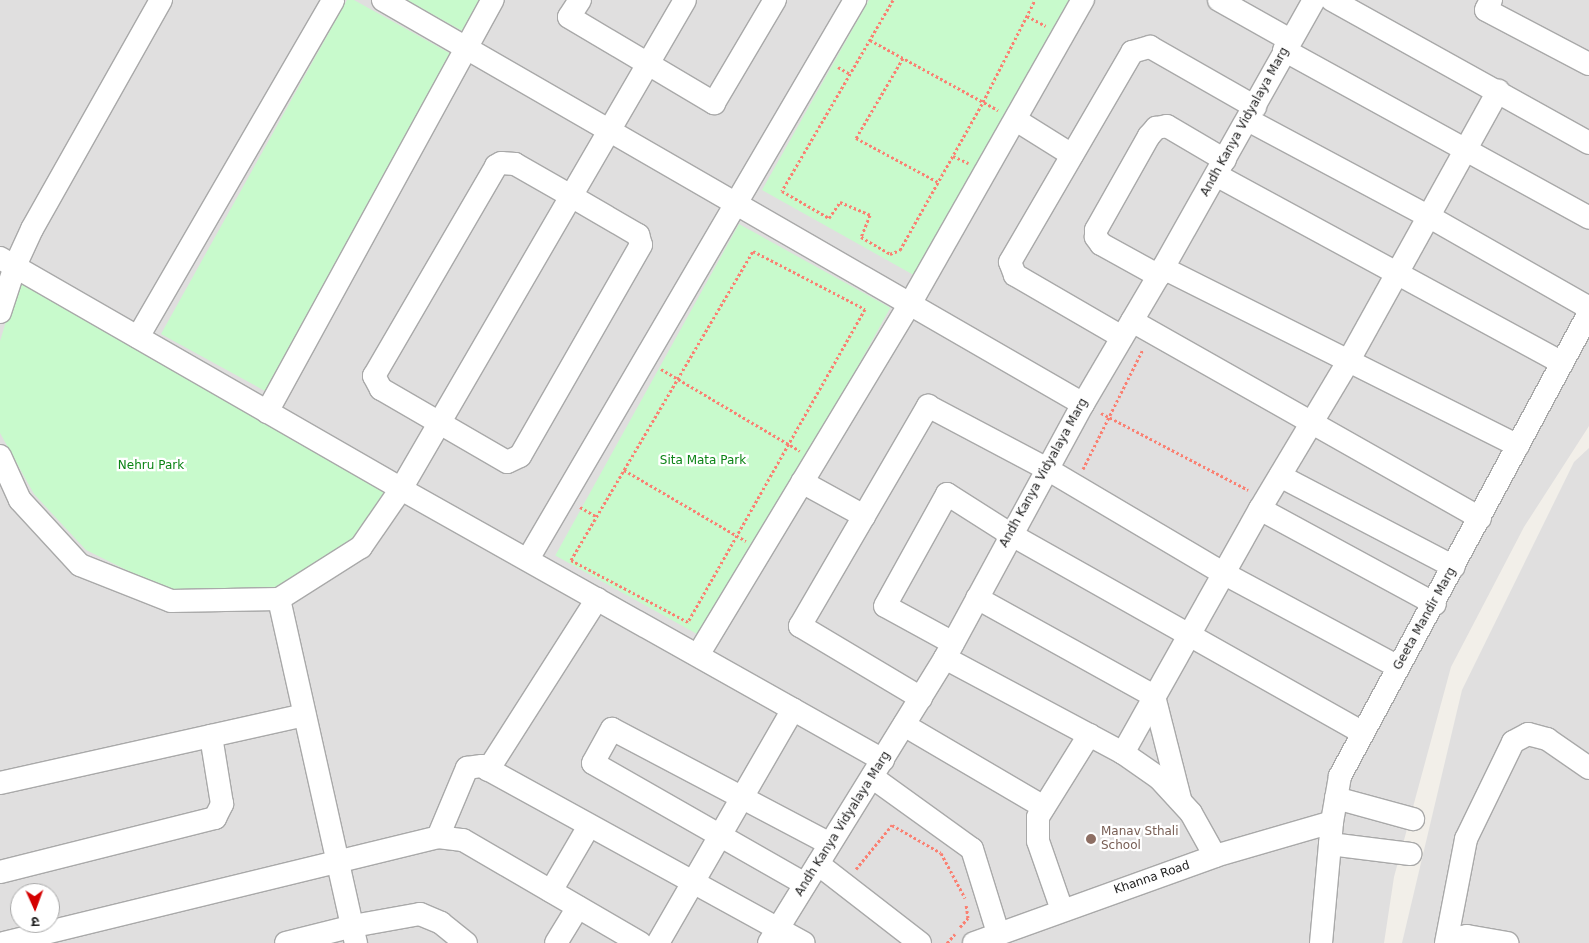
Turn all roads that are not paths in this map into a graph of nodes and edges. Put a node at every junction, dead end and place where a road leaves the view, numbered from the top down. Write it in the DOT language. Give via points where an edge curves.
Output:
graph roads {
  1 [pos="161,0"];
  2 [pos="333,0"];
  3 [pos="383,0"];
  4 [pos="493,0"];
  5 [pos="580,0"];
  6 [pos="685,0"];
  7 [pos="775,0"];
  8 [pos="855,0"];
  9 [pos="1083,0"];
  10 [pos="1314,0"];
  11 [pos="1332,0"];
  12 [pos="1491,0"];
  13 [pos="1230,3"];
  14 [pos="1287,45"];
  15 [pos="464,48"];
  16 [pos="649,64"];
  17 [pos="1589,64"];
  18 [pos="1498,91"];
  19 [pos="1251,113"];
  20 [pos="1016,120"];
  21 [pos="611,132"];
  22 [pos="1589,143"];
  23 [pos="1466,150"];
  24 [pos="1072,155"];
  25 [pos="1220,168"];
  26 [pos="571,196"];
  27 [pos="735,204"];
  28 [pos="1428,216"];
  29 [pos="1589,218"];
  30 [pos="7,262"];
  31 [pos="1161,272"];
  32 [pos="1396,274"];
  33 [pos="910,304"];
  34 [pos="1589,308"];
  35 [pos="0,312"];
  36 [pos="1589,313"];
  37 [pos="1127,329"];
  38 [pos="138,338"];
  39 [pos="1349,360"];
  40 [pos="1562,363"];
  41 [pos="1083,404"];
  42 [pos="267,412"];
  43 [pos="440,422"];
  44 [pos="1311,424"];
  45 [pos="1518,446"];
  46 [pos="0,456"];
  47 [pos="1047,469"];
  48 [pos="1280,476"];
  49 [pos="802,482"];
  50 [pos="401,489"];
  51 [pos="1263,504"];
  52 [pos="864,516"];
  53 [pos="1480,518"];
  54 [pos="1010,534"];
  55 [pos="528,559"];
  56 [pos="1454,567"];
  57 [pos="1223,573"];
  58 [pos="977,598"];
  59 [pos="279,599"];
  60 [pos="597,599"];
  61 [pos="1435,604"];
  62 [pos="1188,635"];
  63 [pos="949,651"];
  64 [pos="698,655"];
  65 [pos="1398,667"];
  66 [pos="1154,696"];
  67 [pos="921,698"];
  68 [pos="793,709"];
  69 [pos="305,715"];
  70 [pos="904,725"];
  71 [pos="1362,732"];
  72 [pos="1089,735"];
  73 [pos="211,736"];
  74 [pos="1123,754"];
  75 [pos="877,768"];
  76 [pos="1589,768"];
  77 [pos="488,770"];
  78 [pos="0,783"];
  79 [pos="741,797"];
  80 [pos="1336,798"];
  81 [pos="1180,801"];
  82 [pos="1044,807"];
  83 [pos="1413,819"];
  84 [pos="589,826"];
  85 [pos="1331,833"];
  86 [pos="718,836"];
  87 [pos="438,837"];
  88 [pos="830,844"];
  89 [pos="1410,854"];
  90 [pos="1215,856"];
  91 [pos="338,860"];
  92 [pos="818,864"];
  93 [pos="0,872"];
  94 [pos="692,882"];
  95 [pos="805,884"];
  96 [pos="551,891"];
  97 [pos="578,907"];
  98 [pos="1062,910"];
  99 [pos="998,933"];
  100 [pos="354,935"];
  101 [pos="774,936"];
  102 [pos="4,943"];
  103 [pos="286,943"];
  104 [pos="466,943"];
  105 [pos="556,943"];
  106 [pos="640,943"];
  107 [pos="658,943"];
  108 [pos="804,943"];
  109 [pos="920,943"];
  110 [pos="974,943"];
  111 [pos="1321,943"];
  112 [pos="1446,943"];
  113 [pos="1450,943"];
  114 [pos="1507,943"];
  1 -- 30 [label="street" via="59,179"];
  2 -- 38 [label="street"];
  3 -- 15 [label="street"];
  4 -- 15 [label="street"];
  5 -- 16 [label="street" via="570,17"];
  6 -- 16 [label="street"];
  7 -- 16 [label="street" via="714,103"];
  8 -- 27 [label="street"];
  9 -- 20 [label="street"];
  10 -- 14 [label="street, Andh Kanya Vidyalaya Marg"];
  11 -- 18 [label="street"];
  12 -- 17 [label="street" via="1486,10"];
  13 -- 14 [label="street"];
  14 -- 19 [label="street, Andh Kanya Vidyalaya Marg"];
  14 -- 23 [label="street"];
  15 -- 21 [label="street"];
  15 -- 42 [label="street"];
  16 -- 21 [label="street"];
  18 -- 22 [label="street"];
  18 -- 23 [label="street"];
  19 -- 24 [label="street" via="1150,47 1140,47 1132,52"];
  19 -- 25 [label="street, Andh Kanya Vidyalaya Marg"];
  19 -- 28 [label="street"];
  20 -- 24 [label="street"];
  20 -- 33 [label="street"];
  21 -- 26 [label="street"];
  21 -- 27 [label="street"];
  23 -- 28 [label="street"];
  23 -- 29 [label="street"];
  24 -- 37 [label="street" via="1010,262 1011,268 1014,274"];
  25 -- 31 [label="street, Andh Kanya Vidyalaya Marg"];
  25 -- 31 [label="street" via="1167,126 1156,128 1149,136 1096,230 1096,237 1101,244"];
  25 -- 32 [label="street"];
  26 -- 43 [label="street"];
  26 -- 43 [label="street" via="515,164 496,166 376,369 375,381 381,389"];
  26 -- 43 [label="street" via="638,235 640,250 516,459 507,462"];
  27 -- 33 [label="street"];
  27 -- 55 [label="street"];
  28 -- 32 [label="street"];
  28 -- 34 [label="street"];
  30 -- 35 [label="street"];
  30 -- 38 [label="street"];
  31 -- 37 [label="street, Andh Kanya Vidyalaya Marg"];
  31 -- 39 [label="street"];
  32 -- 39 [label="street"];
  32 -- 40 [label="street"];
  33 -- 41 [label="street"];
  33 -- 49 [label="street"];
  36 -- 40 [label="street, Geeta Mandir Marg"];
  37 -- 41 [label="street, Andh Kanya Vidyalaya Marg"];
  37 -- 44 [label="street"];
  38 -- 42 [label="street"];
  39 -- 44 [label="street"];
  39 -- 45 [label="street"];
  40 -- 45 [label="street, Geeta Mandir Marg"];
  41 -- 47 [label="street, Andh Kanya Vidyalaya Marg"];
  42 -- 50 [label="street"];
  43 -- 50 [label="street"];
  44 -- 48 [label="street"];
  44 -- 53 [label="street"];
  45 -- 53 [label="street, Geeta Mandir Marg"];
  46 -- 59 [label="street" via="20,500 80,565 171,601"];
  47 -- 52 [label="street" via="928,406"];
  47 -- 54 [label="street, Andh Kanya Vidyalaya Marg"];
  47 -- 57 [label="street"];
  48 -- 51 [label="street"];
  48 -- 56 [label="street"];
  49 -- 52 [label="street"];
  49 -- 64 [label="street"];
  50 -- 55 [label="street"];
  50 -- 59 [label="street" via="361,547"];
  51 -- 57 [label="street"];
  51 -- 61 [label="street"];
  52 -- 67 [label="street" via="800,626"];
  53 -- 56 [label="street, Geeta Mandir Marg"];
  54 -- 58 [label="street, Andh Kanya Vidyalaya Marg"];
  54 -- 62 [label="street"];
  54 -- 63 [label="street" via="947,494 884,606 919,616"];
  55 -- 60 [label="street"];
  56 -- 61 [label="street, Geeta Mandir Marg"];
  57 -- 62 [label="street"];
  57 -- 65 [label="street"];
  58 -- 63 [label="street, Andh Kanya Vidyalaya Marg"];
  58 -- 66 [label="street"];
  59 -- 69 [label="street"];
  60 -- 64 [label="street"];
  60 -- 77 [label="street"];
  61 -- 65 [label="street, Geeta Mandir Marg"];
  62 -- 66 [label="street"];
  62 -- 71 [label="street"];
  63 -- 67 [label="street, Andh Kanya Vidyalaya Marg"];
  63 -- 72 [label="street"];
  64 -- 68 [label="street"];
  65 -- 71 [label="street, Geeta Mandir Marg"];
  66 -- 74 [label="street"];
  66 -- 81 [label="street"];
  67 -- 70 [label="street, Andh Kanya Vidyalaya Marg"];
  68 -- 75 [label="street"];
  68 -- 79 [label="street"];
  69 -- 73 [label="street"];
  69 -- 91 [label="street"];
  70 -- 75 [label="street, Andh Kanya Vidyalaya Marg"];
  70 -- 82 [label="street"];
  71 -- 80 [label="street, Geeta Mandir Marg" via="1340,776"];
  72 -- 74 [label="street"];
  72 -- 82 [label="street"];
  73 -- 78 [label="street"];
  73 -- 93 [label="street" via="222,804 215,818"];
  74 -- 81 [label="street" via="1159,778"];
  75 -- 88 [label="street, Andh Kanya Vidyalaya Marg"];
  75 -- 99 [label="street" via="972,849"];
  76 -- 112 [label="street" via="1547,739 1528,734 1513,742 1466,838"];
  77 -- 84 [label="street"];
  77 -- 87 [label="street" via="474,765 467,768"];
  79 -- 86 [label="street"];
  79 -- 86 [label="street" via="612,729 593,763"];
  79 -- 88 [label="street"];
  80 -- 83 [label="street"];
  80 -- 85 [label="street, Geeta Mandir Marg"];
  81 -- 90 [label="street" via="1191,813"];
  82 -- 98 [label="street" via="1038,817 1038,841"];
  84 -- 94 [label="street"];
  84 -- 96 [label="street"];
  85 -- 89 [label="street"];
  85 -- 90 [label="street, Khanna Road"];
  85 -- 111 [label="street, Geeta Mandir Marg"];
  86 -- 94 [label="street"];
  86 -- 95 [label="street"];
  87 -- 91 [label="street"];
  87 -- 96 [label="street" via="463,840"];
  88 -- 92 [label="street, Andh Kanya Vidyalaya Marg"];
  90 -- 98 [label="street, Khanna Road"];
  91 -- 100 [label="street"];
  91 -- 102 [label="street"];
  92 -- 95 [label="street, Andh Kanya Vidyalaya Marg"];
  92 -- 109 [label="street"];
  94 -- 101 [label="street"];
  94 -- 107 [label="street"];
  95 -- 101 [label="street, Andh Kanya Vidyalaya Marg"];
  96 -- 97 [label="street"];
  97 -- 105 [label="street"];
  97 -- 106 [label="street"];
  98 -- 99 [label="street, Khanna Road"];
  99 -- 110 [label="street, Khanna Road"];
  100 -- 103 [label="street"];
  100 -- 104 [label="street" via="420,914 441,923"];
  101 -- 108 [label="street"];
  113 -- 114 [label="street" via="1452,939 1467,936"];
}
